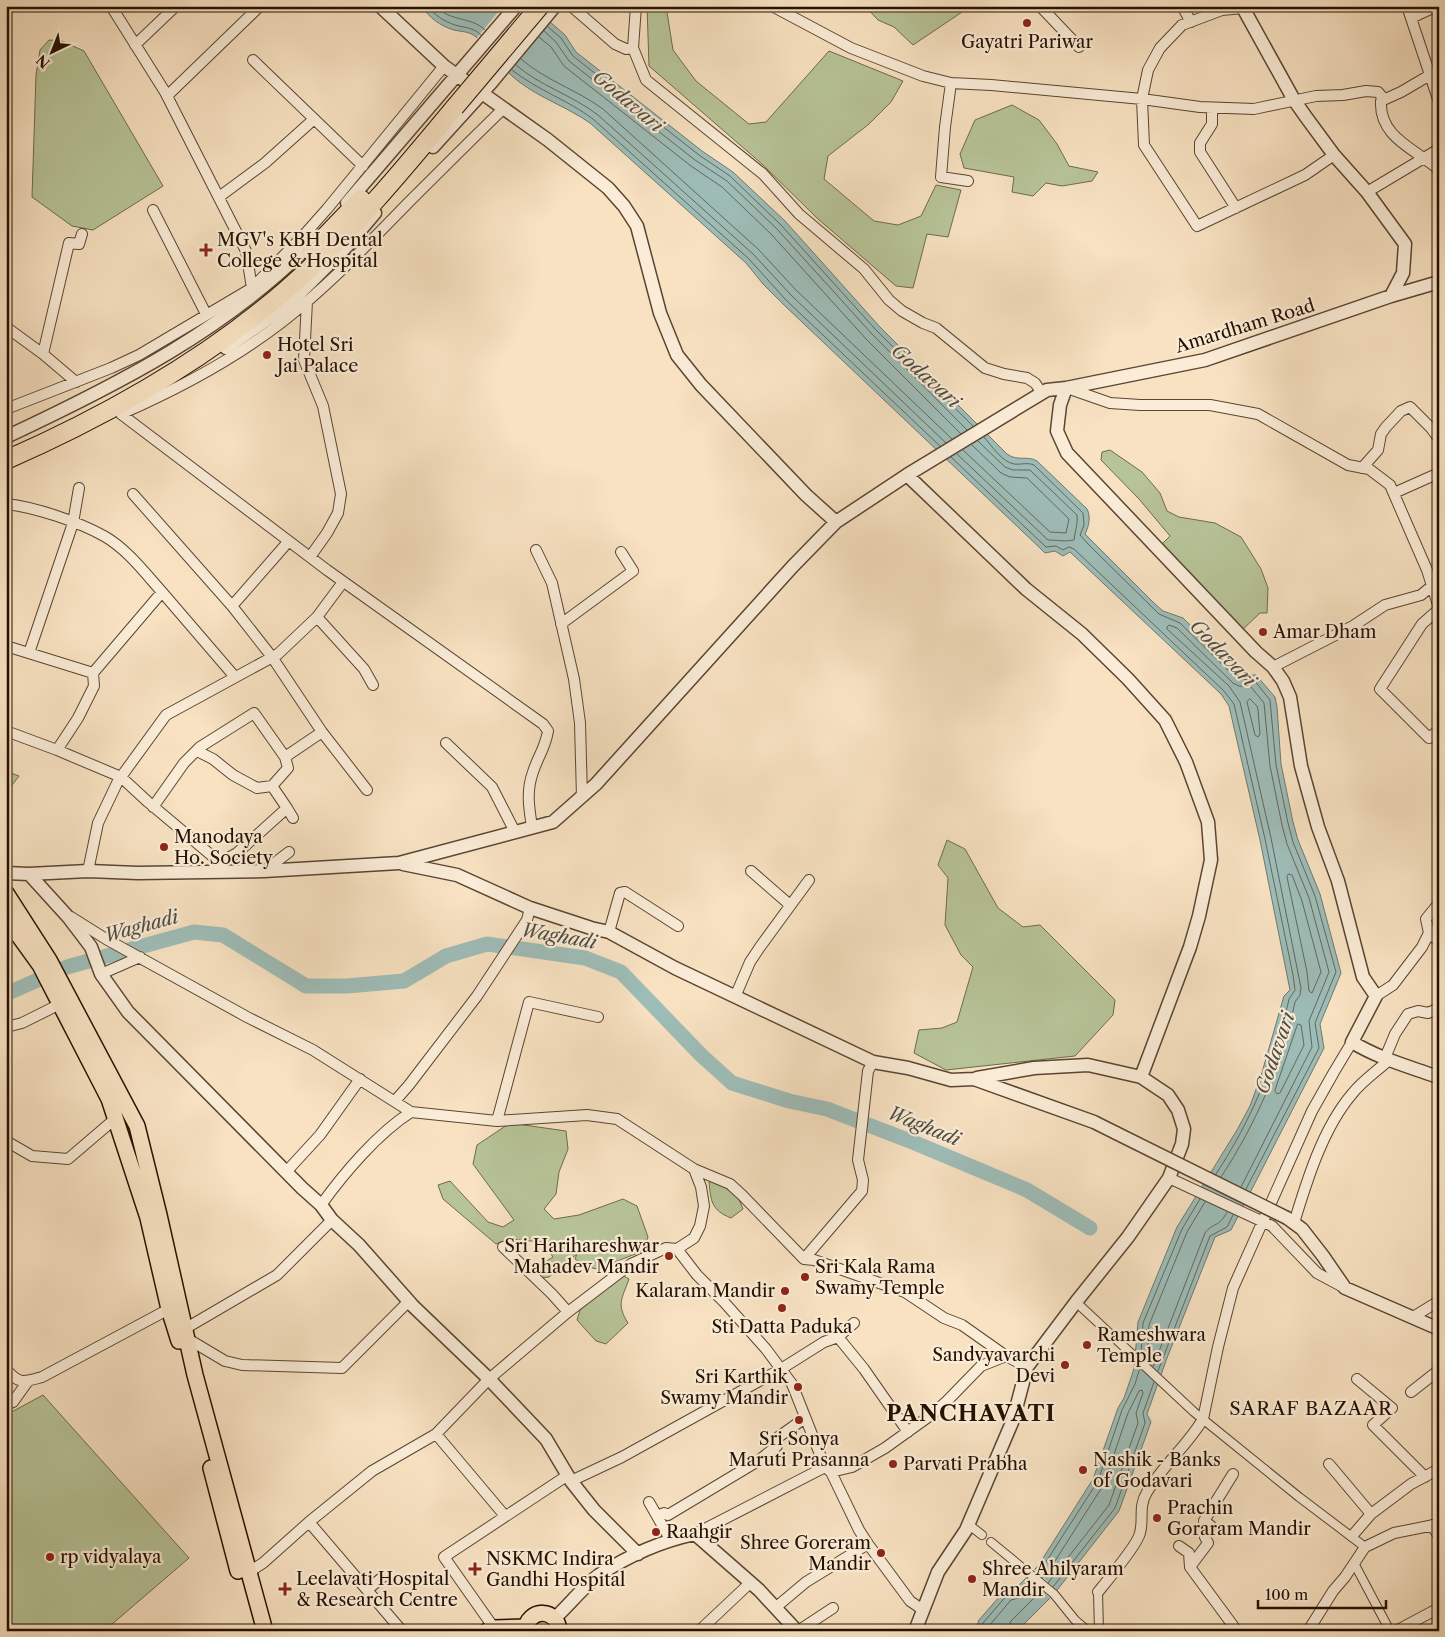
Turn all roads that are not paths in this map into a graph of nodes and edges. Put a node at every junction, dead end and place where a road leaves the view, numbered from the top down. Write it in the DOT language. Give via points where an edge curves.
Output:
graph roads {
  1 [pos="111,6"];
  2 [pos="176,6"];
  3 [pos="260,6"];
  4 [pos="380,6"];
  5 [pos="516,6"];
  6 [pos="526,6"];
  7 [pos="540,6"];
  8 [pos="555,6"];
  9 [pos="571,6"];
  10 [pos="636,6"];
  11 [pos="772,6"];
  12 [pos="1040,6"];
  13 [pos="1182,6"];
  14 [pos="1407,6"];
  15 [pos="1437,6"];
  16 [pos="1242,7"];
  17 [pos="1411,18"];
  18 [pos="1191,22"];
  19 [pos="135,44"];
  20 [pos="1079,47"];
  21 [pos="633,48"];
  22 [pos="253,60"];
  23 [pos="444,66"];
  24 [pos="458,74"];
  25 [pos="1430,75"];
  26 [pos="951,83"];
  27 [pos="486,88"];
  28 [pos="167,96"];
  29 [pos="1142,99"];
  30 [pos="1384,99"];
  31 [pos="1294,100"];
  32 [pos="1439,102"];
  33 [pos="504,108"];
  34 [pos="1212,108"];
  35 [pos="314,120"];
  36 [pos="1439,149"];
  37 [pos="1334,155"];
  38 [pos="1424,158"];
  39 [pos="363,166"];
  40 [pos="1439,170"];
  41 [pos="968,182"];
  42 [pos="1367,192"];
  43 [pos="219,198"];
  44 [pos="1236,208"];
  45 [pos="153,210"];
  46 [pos="82,234"];
  47 [pos="1439,282"];
  48 [pos="252,288"];
  49 [pos="1391,296"];
  50 [pos="307,301"];
  51 [pos="206,314"];
  52 [pos="6,327"];
  53 [pos="43,354"];
  54 [pos="76,382"];
  55 [pos="1066,388"];
  56 [pos="1036,397"];
  57 [pos="6,409"];
  58 [pos="121,414"];
  59 [pos="6,437"];
  60 [pos="1439,439"];
  61 [pos="6,448"];
  62 [pos="6,460"];
  63 [pos="6,466"];
  64 [pos="1362,468"];
  65 [pos="1439,472"];
  66 [pos="907,475"];
  67 [pos="79,488"];
  68 [pos="1394,493"];
  69 [pos="133,494"];
  70 [pos="6,504"];
  71 [pos="836,522"];
  72 [pos="74,523"];
  73 [pos="288,542"];
  74 [pos="536,550"];
  75 [pos="621,552"];
  76 [pos="310,557"];
  77 [pos="344,582"];
  78 [pos="1436,586"];
  79 [pos="162,592"];
  80 [pos="232,606"];
  81 [pos="1439,608"];
  82 [pos="318,617"];
  83 [pos="561,624"];
  84 [pos="6,646"];
  85 [pos="29,653"];
  86 [pos="272,657"];
  87 [pos="1273,667"];
  88 [pos="93,673"];
  89 [pos="235,677"];
  90 [pos="373,685"];
  91 [pos="1439,730"];
  92 [pos="6,731"];
  93 [pos="322,732"];
  94 [pos="446,743"];
  95 [pos="57,750"];
  96 [pos="197,750"];
  97 [pos="285,757"];
  98 [pos="121,777"];
  99 [pos="272,786"];
  100 [pos="368,790"];
  101 [pos="582,798"];
  102 [pos="153,807"];
  103 [pos="287,808"];
  104 [pos="293,818"];
  105 [pos="532,827"];
  106 [pos="515,832"];
  107 [pos="289,852"];
  108 [pos="399,863"];
  109 [pos="220,868"];
  110 [pos="88,871"];
  111 [pos="264,871"];
  112 [pos="751,871"];
  113 [pos="6,873"];
  114 [pos="28,874"];
  115 [pos="809,880"];
  116 [pos="6,893"];
  117 [pos="1439,903"];
  118 [pos="790,905"];
  119 [pos="64,912"];
  120 [pos="529,914"];
  121 [pos="6,918"];
  122 [pos="678,926"];
  123 [pos="609,932"];
  124 [pos="1429,933"];
  125 [pos="1439,942"];
  126 [pos="137,956"];
  127 [pos="44,963"];
  128 [pos="100,974"];
  129 [pos="1376,996"];
  130 [pos="735,997"];
  131 [pos="61,998"];
  132 [pos="1439,1008"];
  133 [pos="598,1017"];
  134 [pos="6,1027"];
  135 [pos="1352,1042"];
  136 [pos="1387,1059"];
  137 [pos="873,1062"];
  138 [pos="1439,1075"];
  139 [pos="974,1078"];
  140 [pos="1141,1078"];
  141 [pos="360,1079"];
  142 [pos="394,1101"];
  143 [pos="411,1112"];
  144 [pos="116,1118"];
  145 [pos="497,1120"];
  146 [pos="6,1141"];
  147 [pos="694,1169"];
  148 [pos="286,1172"];
  149 [pos="1169,1178"];
  150 [pos="320,1205"];
  151 [pos="332,1220"];
  152 [pos="1291,1220"];
  153 [pos="1263,1222"];
  154 [pos="503,1247"];
  155 [pos="677,1249"];
  156 [pos="804,1259"];
  157 [pos="1345,1288"];
  158 [pos="409,1301"];
  159 [pos="1439,1301"];
  160 [pos="1076,1302"];
  161 [pos="169,1309"];
  162 [pos="568,1312"];
  163 [pos="1413,1317"];
  164 [pos="854,1323"];
  165 [pos="1439,1328"];
  166 [pos="182,1335"];
  167 [pos="838,1337"];
  168 [pos="1006,1356"];
  169 [pos="1027,1367"];
  170 [pos="6,1369"];
  171 [pos="781,1369"];
  172 [pos="1439,1370"];
  173 [pos="489,1379"];
  174 [pos="1357,1379"];
  175 [pos="28,1381"];
  176 [pos="1411,1392"];
  177 [pos="6,1405"];
  178 [pos="805,1418"];
  179 [pos="1203,1419"];
  180 [pos="908,1432"];
  181 [pos="436,1434"];
  182 [pos="1329,1464"];
  183 [pos="828,1469"];
  184 [pos="1439,1469"];
  185 [pos="1233,1474"];
  186 [pos="1425,1477"];
  187 [pos="570,1478"];
  188 [pos="649,1502"];
  189 [pos="1371,1514"];
  190 [pos="505,1516"];
  191 [pos="657,1516"];
  192 [pos="309,1522"];
  193 [pos="968,1524"];
  194 [pos="1435,1525"];
  195 [pos="695,1534"];
  196 [pos="982,1535"];
  197 [pos="1352,1536"];
  198 [pos="1439,1536"];
  199 [pos="670,1539"];
  200 [pos="991,1542"];
  201 [pos="868,1544"];
  202 [pos="1179,1546"];
  203 [pos="1365,1546"];
  204 [pos="638,1554"];
  205 [pos="1354,1563"];
  206 [pos="1190,1567"];
  207 [pos="249,1572"];
  208 [pos="384,1576"];
  209 [pos="750,1582"];
  210 [pos="367,1590"];
  211 [pos="1098,1592"];
  212 [pos="775,1608"];
  213 [pos="833,1608"];
  214 [pos="1439,1608"];
  215 [pos="923,1610"];
  216 [pos="557,1625"];
  217 [pos="491,1629"];
  218 [pos="525,1629"];
  219 [pos="1309,1630"];
  220 [pos="256,1631"];
  221 [pos="265,1631"];
  222 [pos="402,1631"];
  223 [pos="698,1631"];
  224 [pos="798,1631"];
  225 [pos="915,1631"];
  226 [pos="1088,1631"];
  227 [pos="1099,1631"];
  228 [pos="1236,1631"];
  229 [pos="1390,1631"];
  230 [pos="1396,1631"];
  1 -- 19 [label="street"];
  2 -- 19 [label="street"];
  3 -- 28 [label="street"];
  4 -- 23 [label="street"];
  5 -- 24 [label="street"];
  6 -- 61 [label="highway" via="372,186 290,272 228,324 173,362 99,405"];
  7 -- 62 [label="highway, bridge" via="366,211 287,289 176,372 60,436"];
  8 -- 27 [label="street"];
  9 -- 21 [label="street" via="615,44"];
  10 -- 21 [label="street"];
  11 -- 26 [label="street" via="851,48 923,76"];
  12 -- 20 [label="street"];
  13 -- 18 [label="street"];
  14 -- 17 [label="street"];
  15 -- 17 [label="street"];
  16 -- 18 [label="street" via="1222,10"];
  16 -- 31 [label="street"];
  17 -- 25 [label="street"];
  18 -- 29 [label="street" via="1182,25 1160,48 1148,70"];
  19 -- 28 [label="street"];
  21 -- 56 [label="street" via="646,80 762,174 799,214 864,269 889,300 922,323 936,328 985,368 1035,383"];
  22 -- 35 [label="street"];
  23 -- 24 [label="street"];
  23 -- 39 [label="street"];
  24 -- 27 [label="street"];
  24 -- 59 [label="street" via="328,225 288,266 226,316 168,354 82,401"];
  25 -- 30 [label="street"];
  25 -- 32 [label="street"];
  26 -- 29 [label="street"];
  26 -- 41 [label="street" via="941,176"];
  27 -- 33 [label="street"];
  27 -- 58 [label="street" via="348,245 288,305"];
  28 -- 43 [label="street"];
  29 -- 34 [label="street"];
  29 -- 44 [label="street" via="1144,145 1192,221 1197,226"];
  30 -- 31 [label="street" via="1378,92 1366,91"];
  30 -- 38 [label="street" via="1380,108 1389,131"];
  31 -- 34 [label="street" via="1254,109"];
  31 -- 37 [label="street"];
  33 -- 50 [label="street"];
  33 -- 71 [label="street" via="608,188 624,206 637,226 660,313 677,355 786,475"];
  34 -- 44 [label="street" via="1212,124 1200,143 1200,152"];
  35 -- 39 [label="street"];
  35 -- 43 [label="street"];
  36 -- 38 [label="street"];
  37 -- 42 [label="street"];
  37 -- 44 [label="street" via="1305,175"];
  38 -- 40 [label="street"];
  38 -- 42 [label="street"];
  39 -- 48 [label="street" via="303,236"];
  42 -- 49 [label="street" via="1404,244 1403,273"];
  43 -- 48 [label="street" via="246,251"];
  45 -- 51 [label="street"];
  46 -- 53 [label="street" via="79,244 69,243"];
  47 -- 49 [label="street, Amardham Road"];
  48 -- 51 [label="street"];
  49 -- 55 [label="street, Amardham Road" via="1205,360"];
  50 -- 58 [label="street" via="256,341 195,379"];
  50 -- 76 [label="street" via="304,360 323,406 341,494 338,513"];
  51 -- 54 [label="street" via="139,355"];
  52 -- 53 [label="street"];
  53 -- 54 [label="street"];
  54 -- 57 [label="street"];
  55 -- 56 [label="street, Amardham Road" via="1047,390"];
  55 -- 64 [label="street" via="1110,403 1210,405 1258,414 1348,465"];
  55 -- 87 [label="street" via="1057,431 1067,453"];
  56 -- 66 [label="street, Amardham Road"];
  58 -- 63 [label="street"];
  58 -- 73 [label="street"];
  60 -- 64 [label="street" via="1410,407 1401,411 1382,434 1378,450"];
  64 -- 68 [label="street" via="1369,469 1390,485"];
  65 -- 68 [label="street"];
  66 -- 71 [label="street, Amardham Road"];
  66 -- 140 [label="street" via="1026,590 1082,634 1128,679 1165,720 1186,762 1208,822 1211,860 1190,947"];
  67 -- 72 [label="street"];
  68 -- 78 [label="street"];
  69 -- 80 [label="street"];
  70 -- 72 [label="street" via="23,506"];
  71 -- 101 [label="street, Amardham Road"];
  72 -- 79 [label="street" via="105,536 132,559"];
  72 -- 85 [label="street"];
  73 -- 76 [label="street"];
  73 -- 80 [label="street"];
  74 -- 83 [label="street" via="552,583"];
  75 -- 83 [label="street" via="633,572"];
  76 -- 77 [label="street"];
  77 -- 82 [label="street"];
  77 -- 105 [label="street" via="543,724 548,731 546,745 533,772 528,798"];
  78 -- 81 [label="street"];
  78 -- 87 [label="street" via="1385,605 1353,626"];
  79 -- 88 [label="street"];
  79 -- 89 [label="street"];
  80 -- 86 [label="street"];
  81 -- 91 [label="street" via="1422,624 1380,689 1429,738"];
  82 -- 86 [label="street"];
  82 -- 90 [label="street" via="364,669"];
  83 -- 101 [label="street" via="580,723"];
  84 -- 85 [label="street"];
  85 -- 88 [label="street"];
  86 -- 89 [label="street"];
  86 -- 93 [label="street"];
  87 -- 129 [label="street" via="1290,697 1301,766 1318,827 1338,881 1363,977"];
  88 -- 95 [label="street" via="94,686"];
  89 -- 98 [label="street" via="166,715"];
  92 -- 95 [label="street"];
  93 -- 97 [label="street"];
  93 -- 100 [label="street"];
  94 -- 106 [label="street" via="492,787"];
  95 -- 98 [label="street"];
  96 -- 97 [label="street" via="254,714"];
  96 -- 99 [label="street" via="256,788"];
  96 -- 102 [label="street"];
  97 -- 99 [label="street" via="288,768"];
  98 -- 102 [label="street"];
  98 -- 110 [label="street" via="98,823"];
  99 -- 103 [label="street"];
  101 -- 105 [label="street, Amardham Road" via="553,822"];
  102 -- 109 [label="street"];
  103 -- 104 [label="street"];
  103 -- 109 [label="street"];
  105 -- 106 [label="street, Amardham Road"];
  106 -- 108 [label="street, Amardham Road"];
  107 -- 111 [label="street"];
  108 -- 111 [label="street"];
  108 -- 120 [label="street" via="457,875"];
  109 -- 110 [label="street" via="138,873"];
  109 -- 111 [label="street"];
  110 -- 114 [label="street"];
  112 -- 118 [label="street"];
  113 -- 114 [label="street"];
  114 -- 119 [label="street"];
  115 -- 118 [label="street"];
  116 -- 127 [label="main road"];
  117 -- 124 [label="street" via="1426,919"];
  118 -- 130 [label="street" via="750,962"];
  119 -- 126 [label="street"];
  119 -- 128 [label="street" via="91,947"];
  120 -- 123 [label="street"];
  120 -- 142 [label="street" via="477,996"];
  121 -- 127 [label="main road"];
  122 -- 123 [label="street" via="625,892 620,893"];
  123 -- 130 [label="street"];
  124 -- 125 [label="street"];
  124 -- 129 [label="street" via="1393,985"];
  126 -- 128 [label="street"];
  126 -- 141 [label="street" via="313,1050"];
  127 -- 131 [label="main road"];
  128 -- 148 [label="street" via="128,1012"];
  129 -- 135 [label="street"];
  130 -- 137 [label="street"];
  131 -- 134 [label="street" via="22,1023"];
  131 -- 144 [label="main road"];
  131 -- 166 [label="main road" via="136,1126 160,1215"];
  132 -- 136 [label="street" via="1408,1014 1395,1034"];
  133 -- 145 [label="street" via="529,1002"];
  135 -- 136 [label="street"];
  135 -- 153 [label="street" via="1312,1111"];
  136 -- 138 [label="street"];
  136 -- 152 [label="street" via="1336,1115"];
  137 -- 139 [label="street" via="951,1080"];
  137 -- 156 [label="street" via="868,1071 858,1160 862,1191"];
  139 -- 140 [label="street" via="1034,1068 1088,1065"];
  139 -- 152 [label="street, bridge" via="1094,1122"];
  140 -- 149 [label="street" via="1168,1095 1178,1110 1184,1129"];
  141 -- 142 [label="street"];
  141 -- 148 [label="street" via="320,1135"];
  142 -- 143 [label="street"];
  143 -- 145 [label="street"];
  143 -- 150 [label="street" via="397,1121 355,1162"];
  144 -- 146 [label="street" via="68,1159 32,1156"];
  144 -- 161 [label="main road" via="148,1218"];
  145 -- 147 [label="street" via="587,1115 618,1119"];
  147 -- 155 [label="street" via="704,1206 700,1226 694,1238"];
  147 -- 156 [label="street" via="730,1184"];
  148 -- 150 [label="street"];
  149 -- 153 [label="street"];
  149 -- 160 [label="street" via="1128,1237"];
  150 -- 151 [label="street"];
  151 -- 158 [label="street"];
  151 -- 166 [label="street" via="278,1275"];
  152 -- 157 [label="street" via="1302,1229"];
  153 -- 157 [label="street" via="1272,1226 1317,1273"];
  153 -- 179 [label="street" via="1233,1288"];
  154 -- 162 [label="street"];
  155 -- 162 [label="street" via="666,1248 631,1264"];
  155 -- 171 [label="street"];
  156 -- 168 [label="street" via="905,1292 944,1318 962,1325"];
  157 -- 163 [label="street"];
  158 -- 166 [label="street" via="342,1368 242,1365 224,1361"];
  158 -- 173 [label="street"];
  159 -- 163 [label="street"];
  160 -- 169 [label="street"];
  160 -- 179 [label="street"];
  161 -- 166 [label="main road"];
  161 -- 175 [label="street" via="42,1377"];
  162 -- 173 [label="street"];
  163 -- 165 [label="street"];
  164 -- 167 [label="street"];
  166 -- 207 [label="main road"];
  166 -- 220 [label="main road" via="220,1506"];
  167 -- 171 [label="street"];
  167 -- 180 [label="street" via="864,1368"];
  168 -- 169 [label="street"];
  168 -- 180 [label="street" via="981,1366 947,1401"];
  169 -- 193 [label="street" via="1013,1420"];
  170 -- 175 [label="street" via="14,1379"];
  171 -- 178 [label="street" via="792,1384"];
  171 -- 187 [label="street" via="622,1457"];
  172 -- 176 [label="street"];
  173 -- 181 [label="street"];
  173 -- 187 [label="street" via="546,1439"];
  174 -- 186 [label="street" via="1392,1408 1373,1425"];
  175 -- 177 [label="street" via="13,1402"];
  178 -- 183 [label="street"];
  178 -- 191 [label="street" via="777,1438 777,1446 758,1461 668,1515"];
  179 -- 197 [label="street"];
  179 -- 211 [label="street" via="1146,1493 1140,1509 1140,1534"];
  180 -- 183 [label="street" via="852,1467"];
  181 -- 190 [label="street"];
  181 -- 192 [label="street" via="372,1471"];
  182 -- 189 [label="street"];
  183 -- 195 [label="street"];
  183 -- 201 [label="street"];
  184 -- 186 [label="street"];
  185 -- 206 [label="street" via="1204,1521 1211,1526 1205,1537 1208,1543"];
  186 -- 189 [label="street"];
  187 -- 190 [label="street"];
  187 -- 204 [label="street" via="594,1510"];
  188 -- 191 [label="street"];
  189 -- 197 [label="street"];
  190 -- 217 [label="street" via="444,1556"];
  191 -- 199 [label="street"];
  192 -- 207 [label="street"];
  192 -- 210 [label="street"];
  193 -- 196 [label="street"];
  193 -- 215 [label="street" via="938,1572"];
  194 -- 198 [label="street"];
  194 -- 203 [label="street" via="1394,1533"];
  195 -- 199 [label="street"];
  195 -- 209 [label="street"];
  197 -- 203 [label="street"];
  199 -- 204 [label="street"];
  200 -- 226 [label="street" via="1054,1594"];
  201 -- 212 [label="street" via="806,1582"];
  201 -- 215 [label="street" via="910,1601"];
  202 -- 206 [label="street" via="1189,1554"];
  203 -- 205 [label="street"];
  204 -- 216 [label="street" via="598,1576"];
  205 -- 219 [label="street"];
  205 -- 229 [label="street"];
  206 -- 228 [label="street"];
  207 -- 221 [label="main road"];
  208 -- 210 [label="street"];
  209 -- 212 [label="street"];
  209 -- 223 [label="street"];
  210 -- 222 [label="street"];
  211 -- 227 [label="street"];
  212 -- 224 [label="street"];
  213 -- 224 [label="street"];
  214 -- 230 [label="street"];
  215 -- 225 [label="street"];
  216 -- 218 [label="main road" via="550,1615 539,1613 529,1619"];
  217 -- 218 [label="main road"];
}
